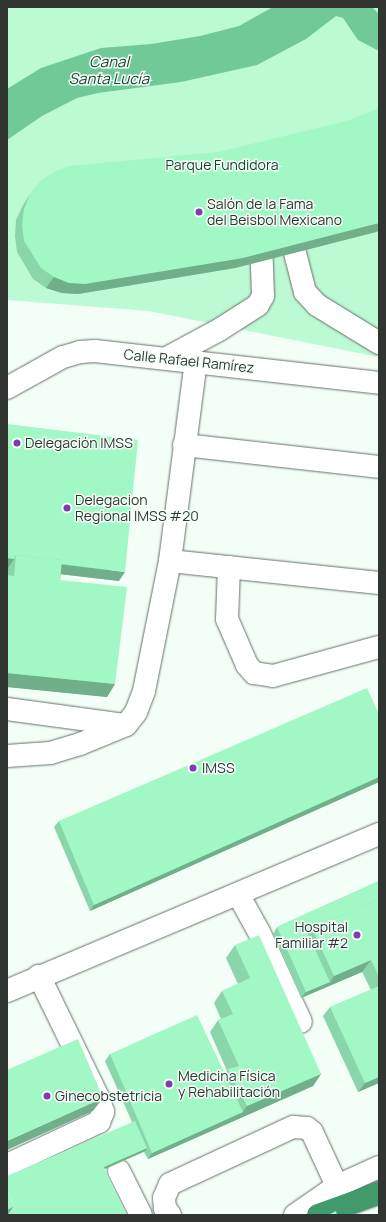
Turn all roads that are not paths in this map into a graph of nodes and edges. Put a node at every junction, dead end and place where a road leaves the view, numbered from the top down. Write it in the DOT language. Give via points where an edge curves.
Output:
graph roads {
  1 [pos="295,253"];
  2 [pos="262,260"];
  3 [pos="379,343"];
  4 [pos="167,358"];
  5 [pos="196,361"];
  6 [pos="379,383"];
  7 [pos="7,388"];
  8 [pos="184,445"];
  9 [pos="379,467"];
  10 [pos="170,561"];
  11 [pos="229,567"];
  12 [pos="379,583"];
  13 [pos="379,647"];
  14 [pos="7,709"];
  15 [pos="126,725"];
  16 [pos="7,756"];
  17 [pos="379,834"];
  18 [pos="238,894"];
  19 [pos="39,976"];
  20 [pos="7,991"];
  21 [pos="301,1022"];
  22 [pos="7,1165"];
  23 [pos="379,1166"];
  24 [pos="119,1171"];
  25 [pos="337,1186"];
  26 [pos="379,1193"];
  27 [pos="141,1215"];
  28 [pos="170,1215"];
  29 [pos="295,1215"];
  30 [pos="318,1215"];
  1 -- 3 [label="street" via="305,292 317,305"];
  2 -- 4 [label="street" via="263,296 258,305"];
  4 -- 5 [label="street, Calle Rafael Ramírez"];
  4 -- 7 [label="street, Calle Rafael Ramírez" via="80,352 63,357"];
  5 -- 6 [label="street, Calle Rafael Ramírez"];
  5 -- 8 [label="street"];
  8 -- 9 [label="street"];
  8 -- 10 [label="street"];
  10 -- 11 [label="street"];
  10 -- 15 [label="street" via="144,691 141,702"];
  11 -- 12 [label="street"];
  11 -- 13 [label="street" via="227,620 247,665 254,673 273,676"];
  14 -- 15 [label="street"];
  15 -- 16 [label="street" via="50,753"];
  17 -- 18 [label="street"];
  18 -- 19 [label="street"];
  18 -- 21 [label="street" via="259,932"];
  19 -- 20 [label="street"];
  19 -- 22 [label="street" via="103,1112 99,1122"];
  23 -- 25 [label="street"];
  24 -- 27 [label="street"];
  25 -- 28 [label="street" via="312,1132 307,1128 293,1128 170,1184 164,1198 165,1208"];
  25 -- 29 [label="street"];
  26 -- 30 [label="highway"];
}
